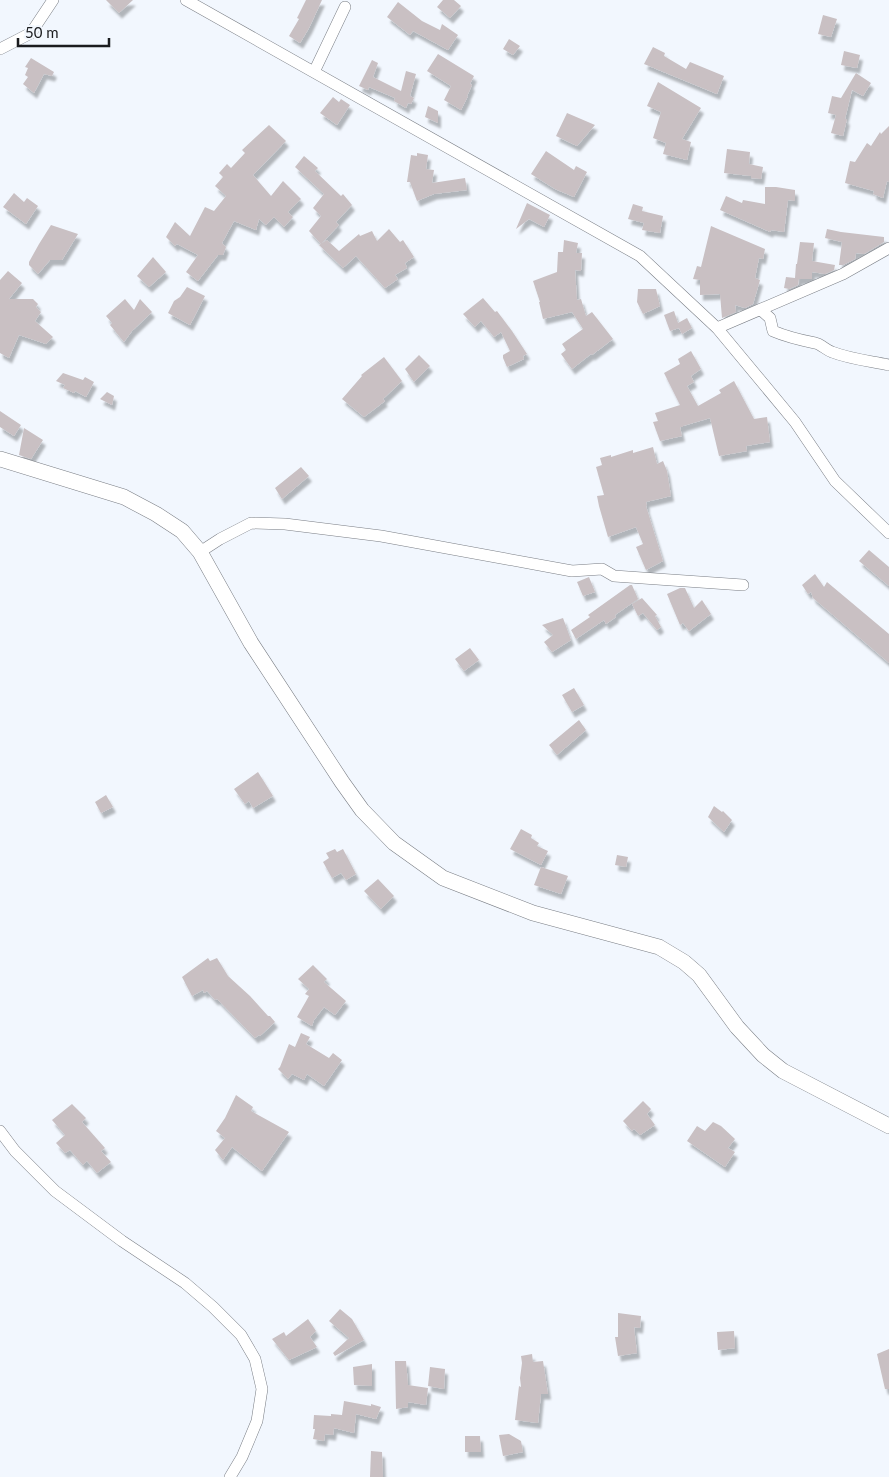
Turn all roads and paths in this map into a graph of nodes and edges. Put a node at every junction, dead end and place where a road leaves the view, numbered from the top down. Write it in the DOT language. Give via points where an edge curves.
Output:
graph roads {
  1 [pos="53,0"];
  2 [pos="186,0"];
  3 [pos="345,7"];
  4 [pos="0,49"];
  5 [pos="314,72"];
  6 [pos="889,248"];
  7 [pos="761,310"];
  8 [pos="717,328"];
  9 [pos="889,365"];
  10 [pos="0,459"];
  11 [pos="889,532"];
  12 [pos="200,552"];
  13 [pos="743,584"];
  14 [pos="889,1126"];
  15 [pos="0,1131"];
  16 [pos="230,1477"];
  1 -- 4 [label="street" via="30,33"];
  2 -- 5 [label="street"];
  3 -- 5 [label="street"];
  5 -- 8 [label="street" via="640,256"];
  6 -- 7 [label="street" via="844,274"];
  7 -- 8 [label="street"];
  7 -- 9 [label="street" via="770,318 774,331 817,343 848,358"];
  8 -- 11 [label="street" via="795,422 835,481"];
  10 -- 12 [label="main road" via="124,497 182,531"];
  12 -- 13 [label="street" via="251,523 285,524 381,536 572,571 602,569 614,576"];
  12 -- 14 [label="main road" via="251,643 342,782 362,810 394,843 443,878 533,913 659,948 684,962 699,974 737,1027 776,1066"];
  15 -- 16 [label="street" via="15,1152 55,1191 185,1283 241,1335 255,1360 262,1389 257,1421"];
}
